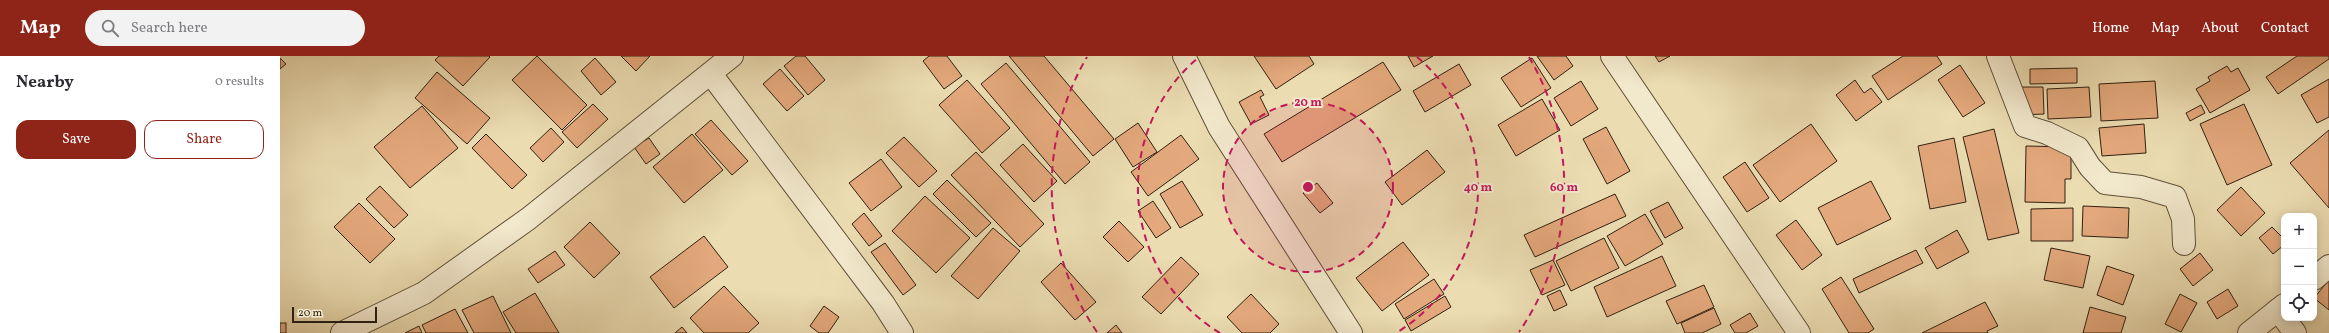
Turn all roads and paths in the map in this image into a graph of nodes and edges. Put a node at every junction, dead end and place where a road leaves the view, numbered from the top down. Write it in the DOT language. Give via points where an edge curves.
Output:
graph roads {
  1 [pos="732,56"];
  2 [pos="1184,56"];
  3 [pos="1612,56"];
  4 [pos="1998,56"];
  5 [pos="711,74"];
  6 [pos="2184,244"];
  7 [pos="2329,266"];
  8 [pos="2317,276"];
  9 [pos="2281,308"];
  10 [pos="2288,321"];
  11 [pos="342,333"];
  12 [pos="902,333"];
  13 [pos="1351,333"];
  14 [pos="1799,333"];
  15 [pos="2249,333"];
  16 [pos="2295,333"];
  1 -- 5 [label="street"];
  2 -- 13 [label="street" via="1219,127"];
  3 -- 14 [label="street"];
  4 -- 6 [label="street" via="2025,126 2048,133 2078,148 2090,167 2105,183 2141,187 2175,197 2183,220"];
  5 -- 11 [label="street" via="528,220 424,292"];
  5 -- 12 [label="street" via="878,296"];
  7 -- 8 [label="street"];
  9 -- 15 [label="street"];
  10 -- 16 [label="street"];
}
